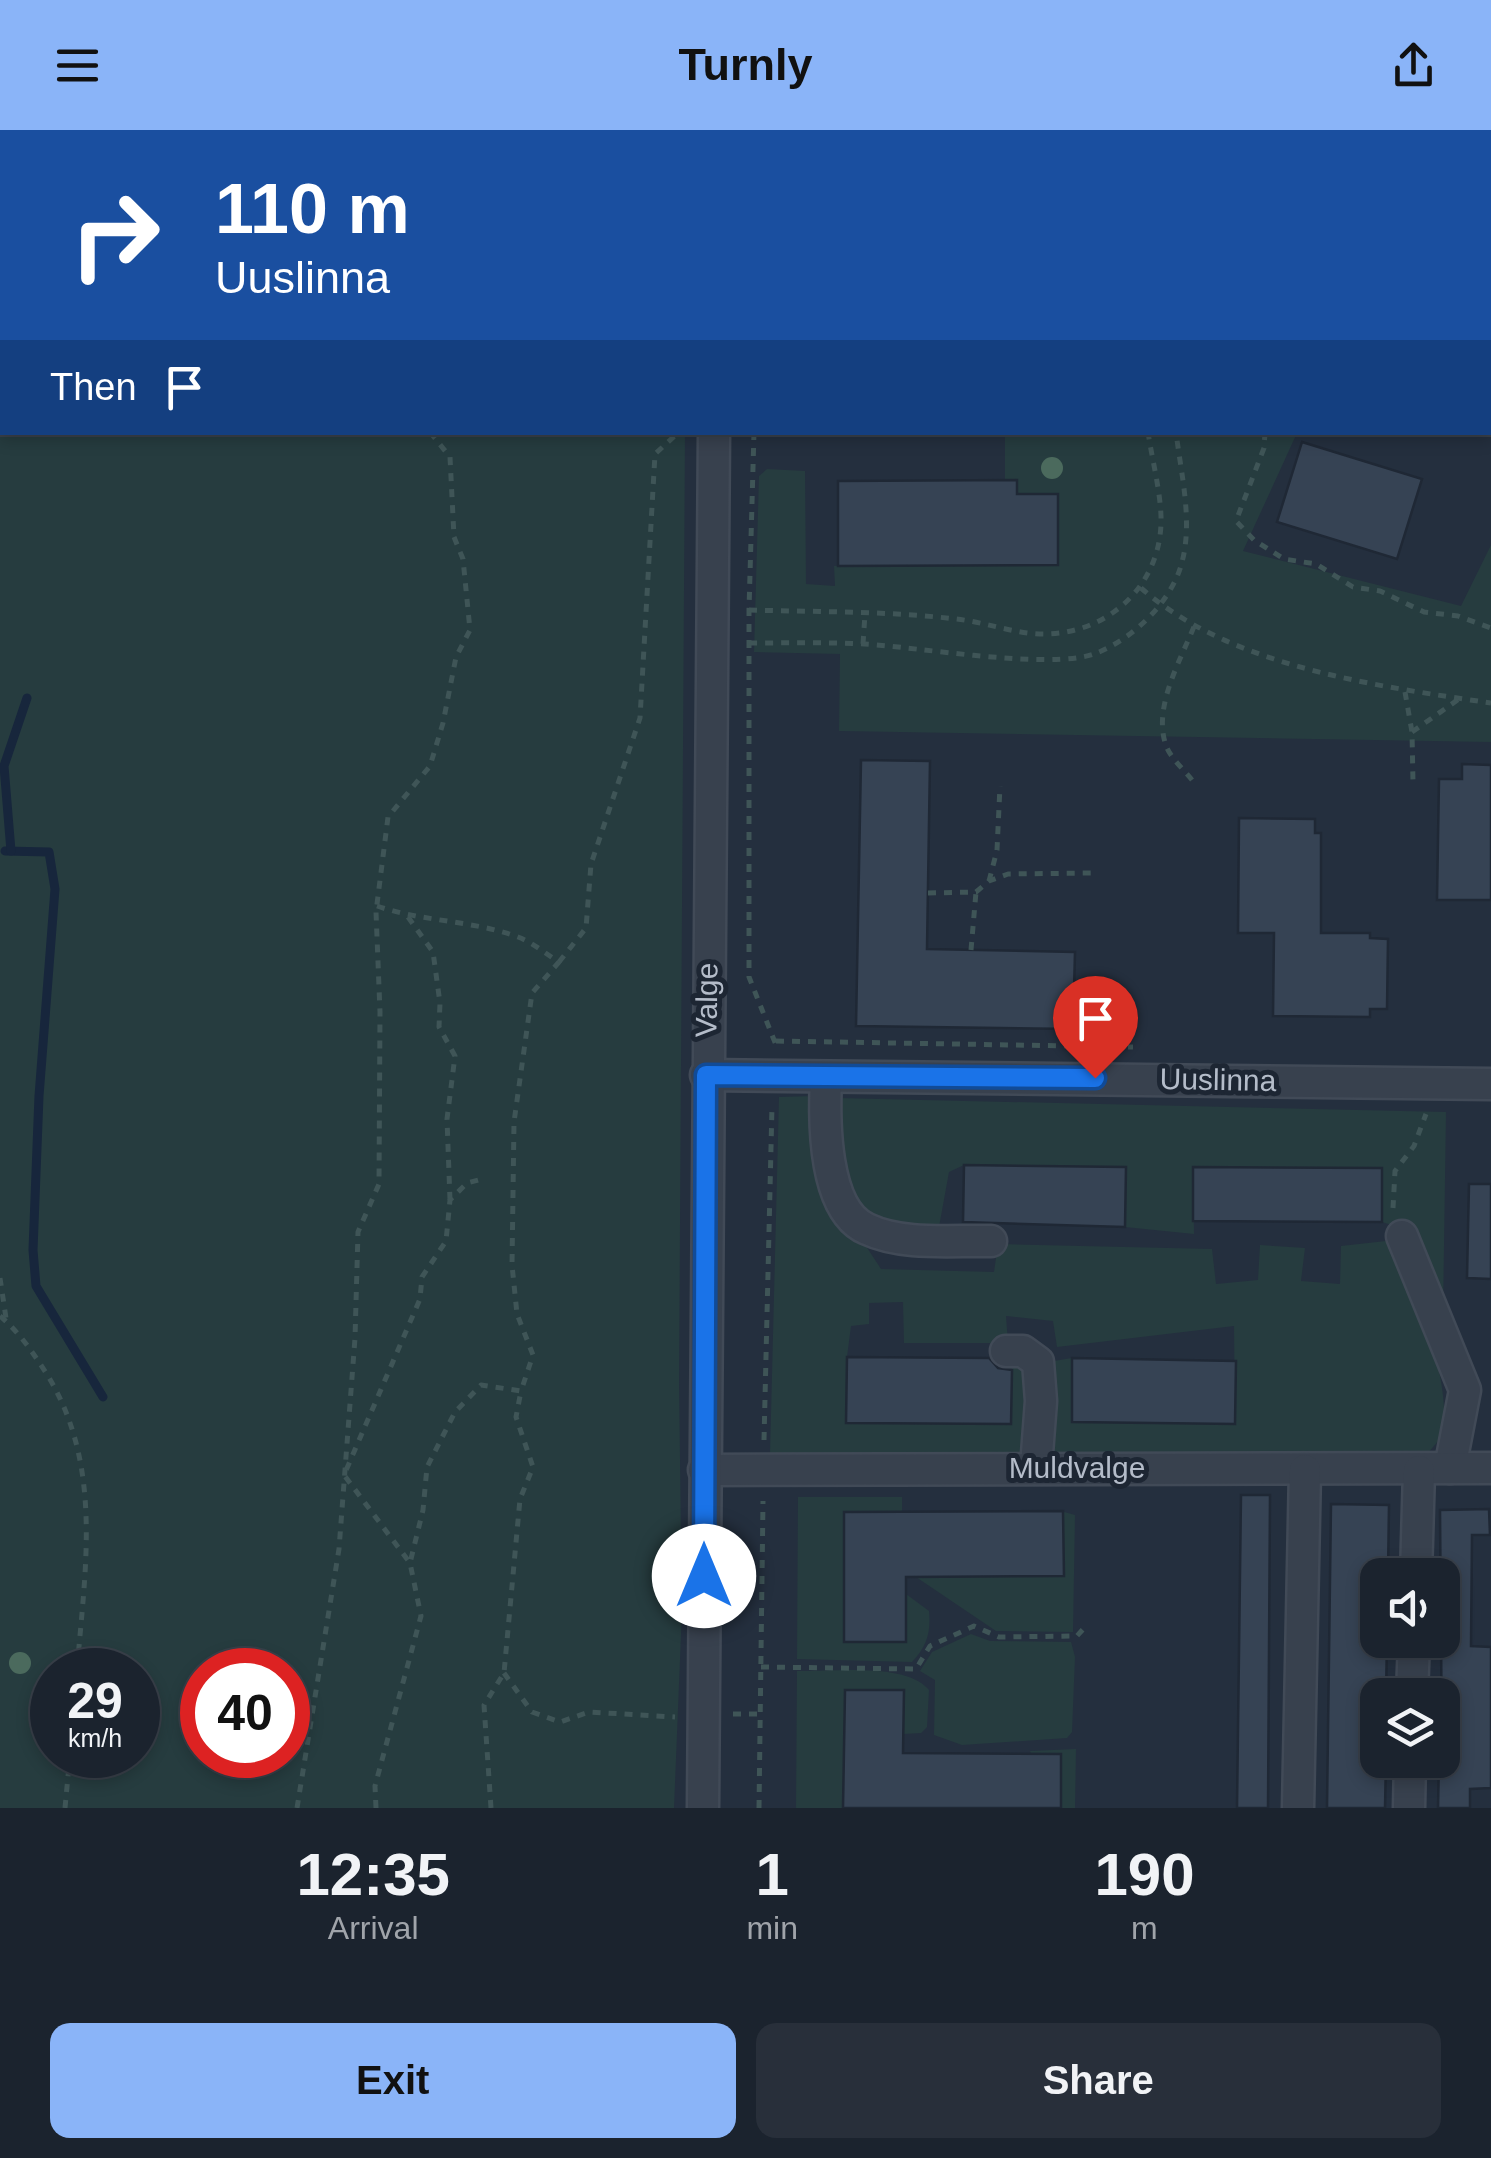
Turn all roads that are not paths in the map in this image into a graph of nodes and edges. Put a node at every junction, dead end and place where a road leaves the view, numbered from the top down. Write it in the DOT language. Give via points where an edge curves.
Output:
graph roads {
  1 [pos="714,435"];
  2 [pos="706,1075"];
  3 [pos="826,1078"];
  4 [pos="1491,1084"];
  5 [pos="1402,1236"];
  6 [pos="991,1241"];
  7 [pos="1006,1351"];
  8 [pos="1036,1468"];
  9 [pos="1450,1468"];
  10 [pos="1491,1468"];
  11 [pos="704,1470"];
  12 [pos="1305,1470"];
  13 [pos="1419,1471"];
  14 [pos="1416,1558"];
  15 [pos="1410,1778"];
  16 [pos="702,1808"];
  17 [pos="1298,1808"];
  18 [pos="1409,1808"];
  1 -- 2 [label="street, Valge"];
  2 -- 3 [label="street, Uuslinna"];
  2 -- 11 [label="street, Valge"];
  3 -- 4 [label="street, Uuslinna"];
  3 -- 6 [label="street" via="828,1164 847,1211 864,1228 894,1238"];
  5 -- 9 [label="street" via="1465,1390"];
  7 -- 8 [label="street" via="1023,1351 1038,1362"];
  8 -- 11 [label="street, Muldvalge"];
  8 -- 12 [label="street, Muldvalge"];
  9 -- 10 [label="street, Muldvalge"];
  9 -- 13 [label="street, Muldvalge"];
  11 -- 16 [label="street, Valge"];
  12 -- 13 [label="street, Muldvalge"];
  12 -- 17 [label="street"];
  13 -- 14 [label="street"];
  15 -- 18 [label="street"];
}
